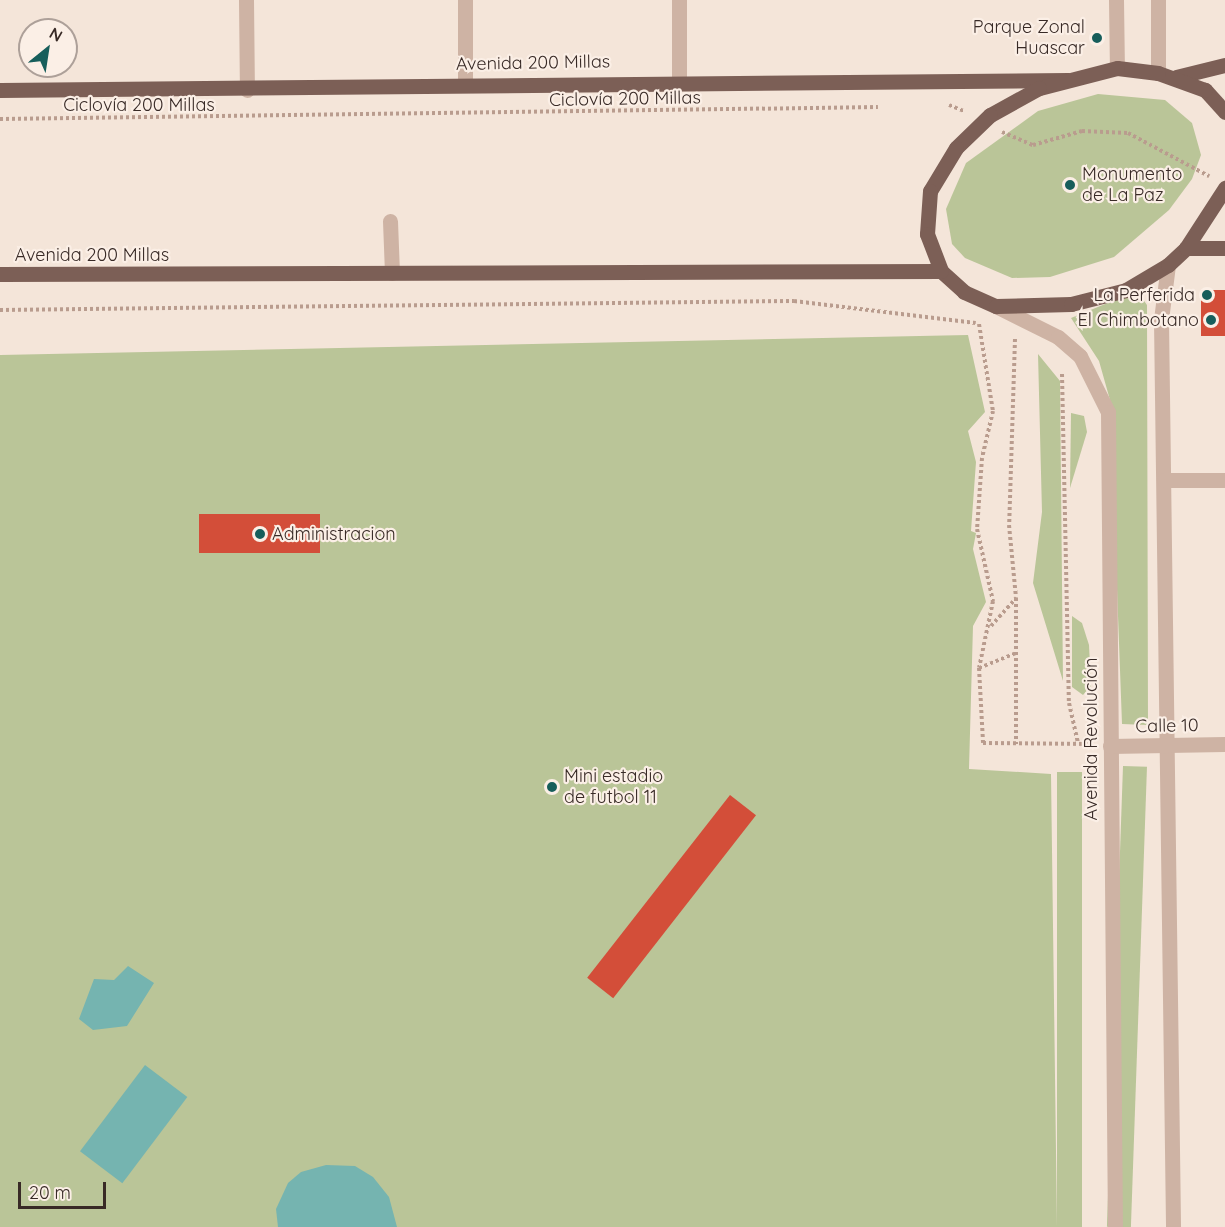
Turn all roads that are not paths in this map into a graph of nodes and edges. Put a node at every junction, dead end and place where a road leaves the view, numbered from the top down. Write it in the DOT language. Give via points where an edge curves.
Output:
graph roads {
  1 [pos="246,0"];
  2 [pos="465,0"];
  3 [pos="679,0"];
  4 [pos="1116,0"];
  5 [pos="1158,0"];
  6 [pos="1225,65"];
  7 [pos="1117,68"];
  8 [pos="1158,73"];
  9 [pos="1176,77"];
  10 [pos="679,80"];
  11 [pos="1068,80"];
  12 [pos="465,84"];
  13 [pos="0,90"];
  14 [pos="247,90"];
  15 [pos="1225,112"];
  16 [pos="1221,184"];
  17 [pos="390,221"];
  18 [pos="1186,248"];
  19 [pos="1225,248"];
  20 [pos="1168,265"];
  21 [pos="941,271"];
  22 [pos="392,273"];
  23 [pos="0,274"];
  24 [pos="996,306"];
  25 [pos="1164,480"];
  26 [pos="1225,480"];
  27 [pos="1225,744"];
  28 [pos="1169,745"];
  29 [pos="1110,746"];
  30 [pos="1115,1227"];
  31 [pos="1173,1227"];
  1 -- 14 [label="street"];
  2 -- 12 [label="street"];
  3 -- 10 [label="street"];
  4 -- 7 [label="street"];
  5 -- 8 [label="street"];
  6 -- 9 [label="main road"];
  7 -- 8 [label="main road"];
  7 -- 11 [label="main road"];
  8 -- 9 [label="main road"];
  9 -- 15 [label="main road" via="1205,90"];
  10 -- 11 [label="main road, Avenida 200 Millas"];
  10 -- 12 [label="main road, Avenida 200 Millas"];
  11 -- 21 [label="main road" via="1039,88 984,120 950,155 930,191 927,234"];
  12 -- 14 [label="main road, Avenida 200 Millas"];
  13 -- 14 [label="main road, Avenida 200 Millas"];
  16 -- 18 [label="main road"];
  17 -- 22 [label="street"];
  18 -- 19 [label="main road"];
  18 -- 20 [label="main road"];
  20 -- 24 [label="main road" via="1126,290 1071,304"];
  20 -- 25 [label="street" via="1161,320"];
  21 -- 22 [label="main road, Avenida 200 Millas"];
  21 -- 24 [label="main road" via="964,292"];
  22 -- 23 [label="main road, Avenida 200 Millas"];
  24 -- 29 [label="street, Avenida Revolución" via="1058,337 1080,356 1108,412"];
  25 -- 26 [label="street"];
  25 -- 28 [label="street"];
  27 -- 28 [label="street, Calle 10"];
  28 -- 29 [label="street, Calle 10"];
  28 -- 31 [label="street"];
  29 -- 30 [label="street, Avenida Revolución"];
}
